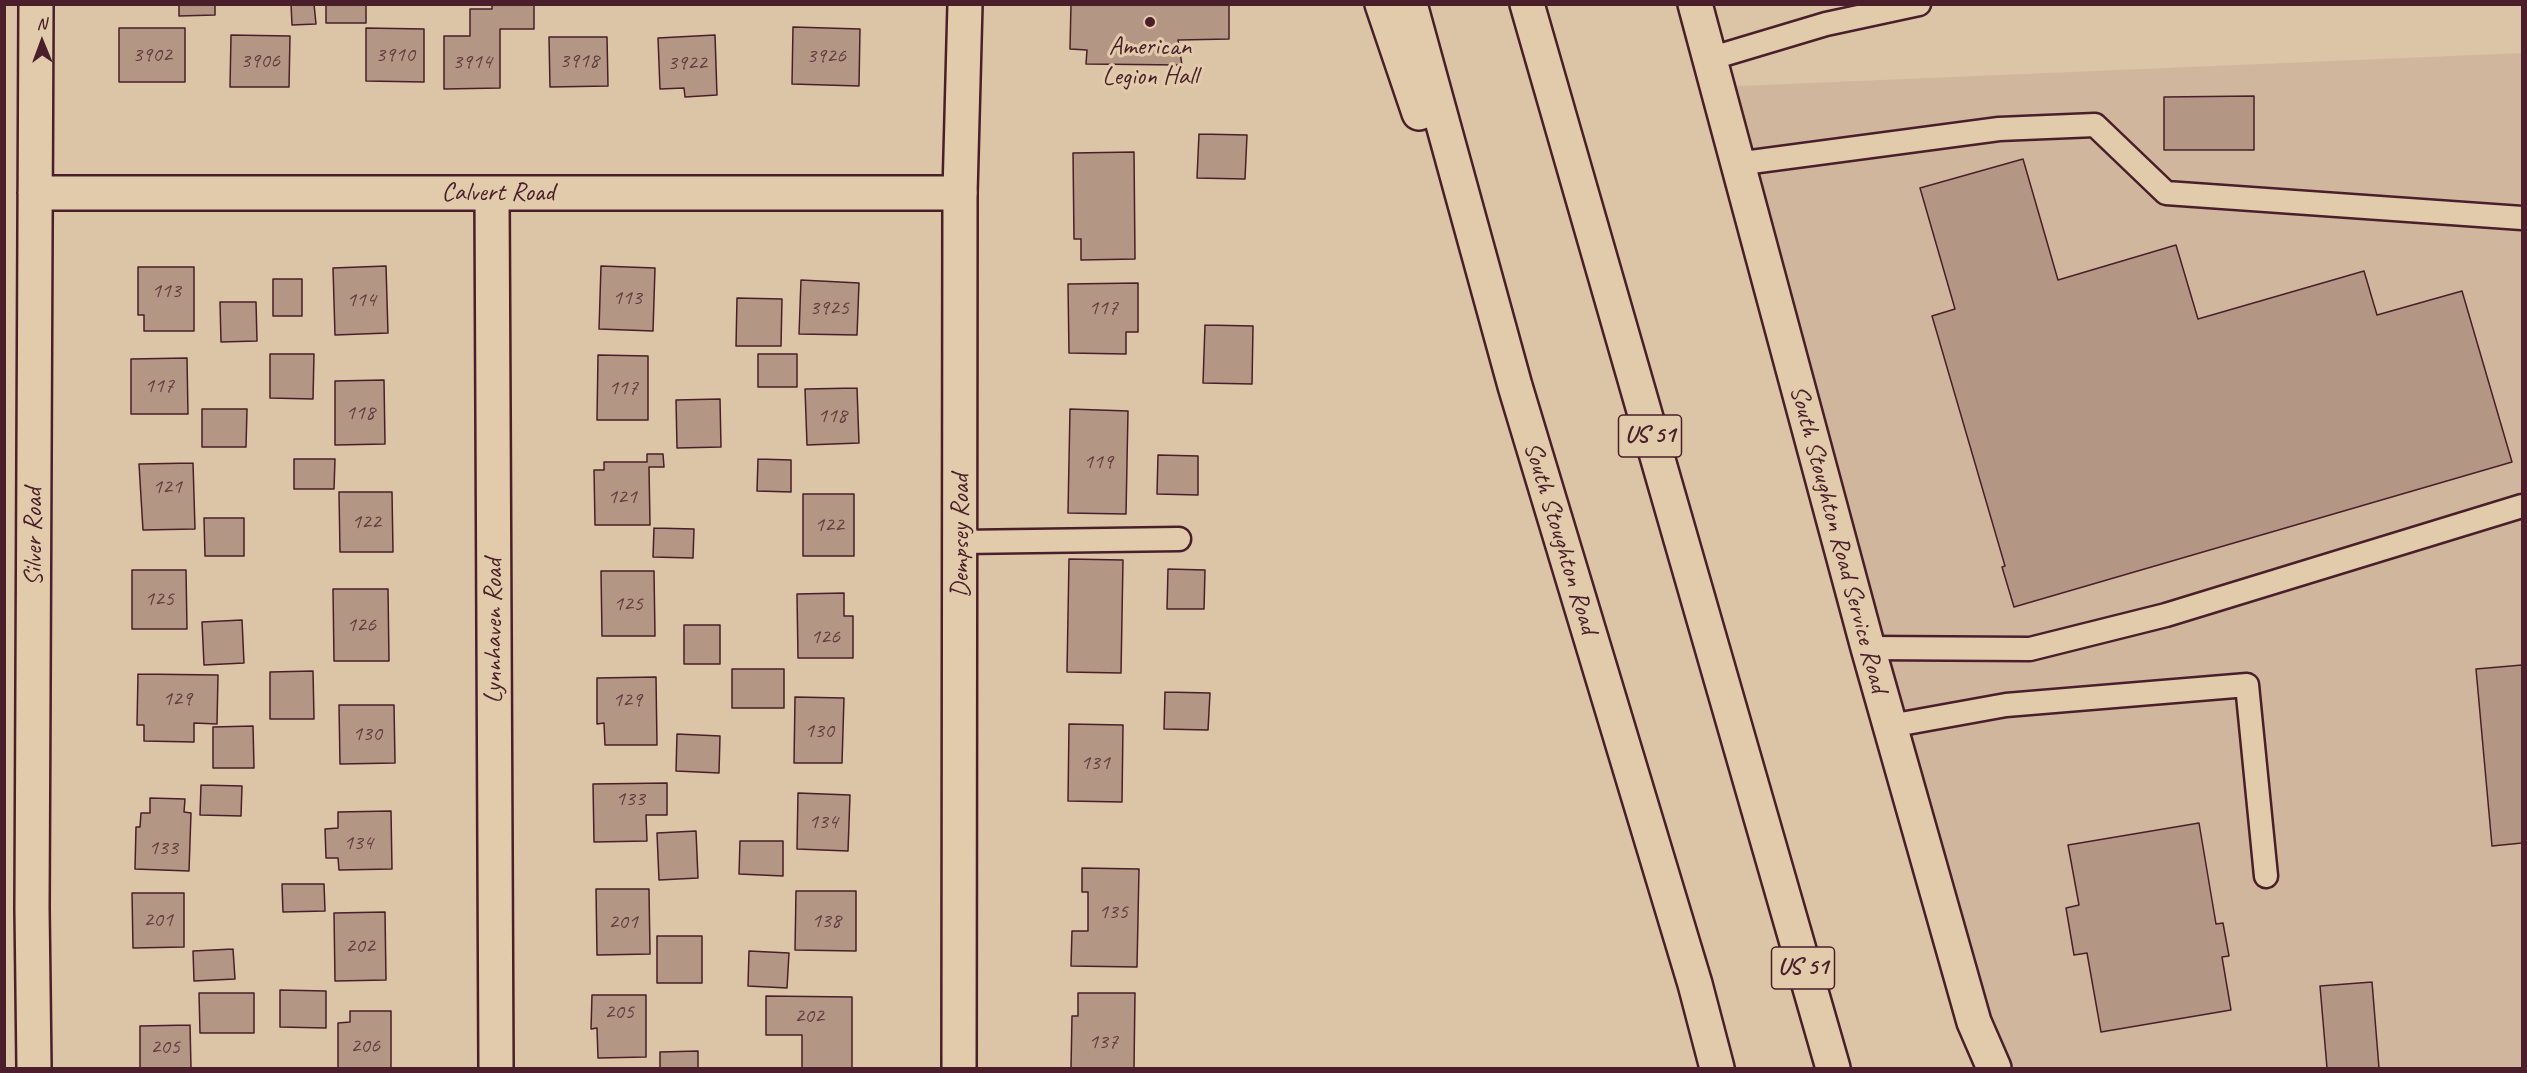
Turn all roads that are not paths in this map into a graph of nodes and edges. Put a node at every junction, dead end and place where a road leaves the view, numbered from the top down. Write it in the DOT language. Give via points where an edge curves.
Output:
graph roads {
  1 [pos="36,4"];
  2 [pos="965,4"];
  3 [pos="1382,4"];
  4 [pos="1410,4"];
  5 [pos="1527,4"];
  6 [pos="1695,4"];
  7 [pos="1918,4"];
  8 [pos="1709,59"];
  9 [pos="1736,164"];
  10 [pos="35,193"];
  11 [pos="492,193"];
  12 [pos="960,193"];
  13 [pos="2523,218"];
  14 [pos="1515,386"];
  15 [pos="2523,506"];
  16 [pos="1179,539"];
  17 [pos="961,542"];
  18 [pos="1868,648"];
  19 [pos="1890,726"];
  20 [pos="2266,876"];
  21 [pos="18,908"];
  22 [pos="34,1068"];
  23 [pos="496,1068"];
  24 [pos="959,1068"];
  25 [pos="1717,1068"];
  26 [pos="1833,1068"];
  27 [pos="1994,1068"];
  1 -- 10 [label="street, Silver Road"];
  2 -- 12 [label="street, Dempsey Road"];
  3 -- 14 [label="street"];
  4 -- 14 [label="street, South Stoughton Road"];
  5 -- 26 [label="street, US 51"];
  6 -- 8 [label="street, South Stoughton Road Service Road"];
  7 -- 8 [label="lane" via="1826,24"];
  8 -- 9 [label="street, South Stoughton Road Service Road"];
  9 -- 13 [label="lane" via="1999,129 2094,125 2166,193"];
  9 -- 18 [label="street, South Stoughton Road Service Road"];
  10 -- 11 [label="street, Calvert Road"];
  10 -- 21 [label="street, Silver Road"];
  11 -- 12 [label="street, Calvert Road"];
  11 -- 23 [label="street, Lynnhaven Road"];
  12 -- 17 [label="street, Dempsey Road"];
  14 -- 25 [label="street, South Stoughton Road" via="1692,973"];
  15 -- 18 [label="lane" via="2166,615 2030,649"];
  16 -- 17 [label="lane"];
  17 -- 24 [label="street, Dempsey Road"];
  18 -- 19 [label="street, South Stoughton Road Service Road"];
  19 -- 20 [label="lane" via="2006,705 2247,685"];
  19 -- 27 [label="street, South Stoughton Road Service Road" via="1974,1022"];
  21 -- 22 [label="street, Silver Road"];
}
